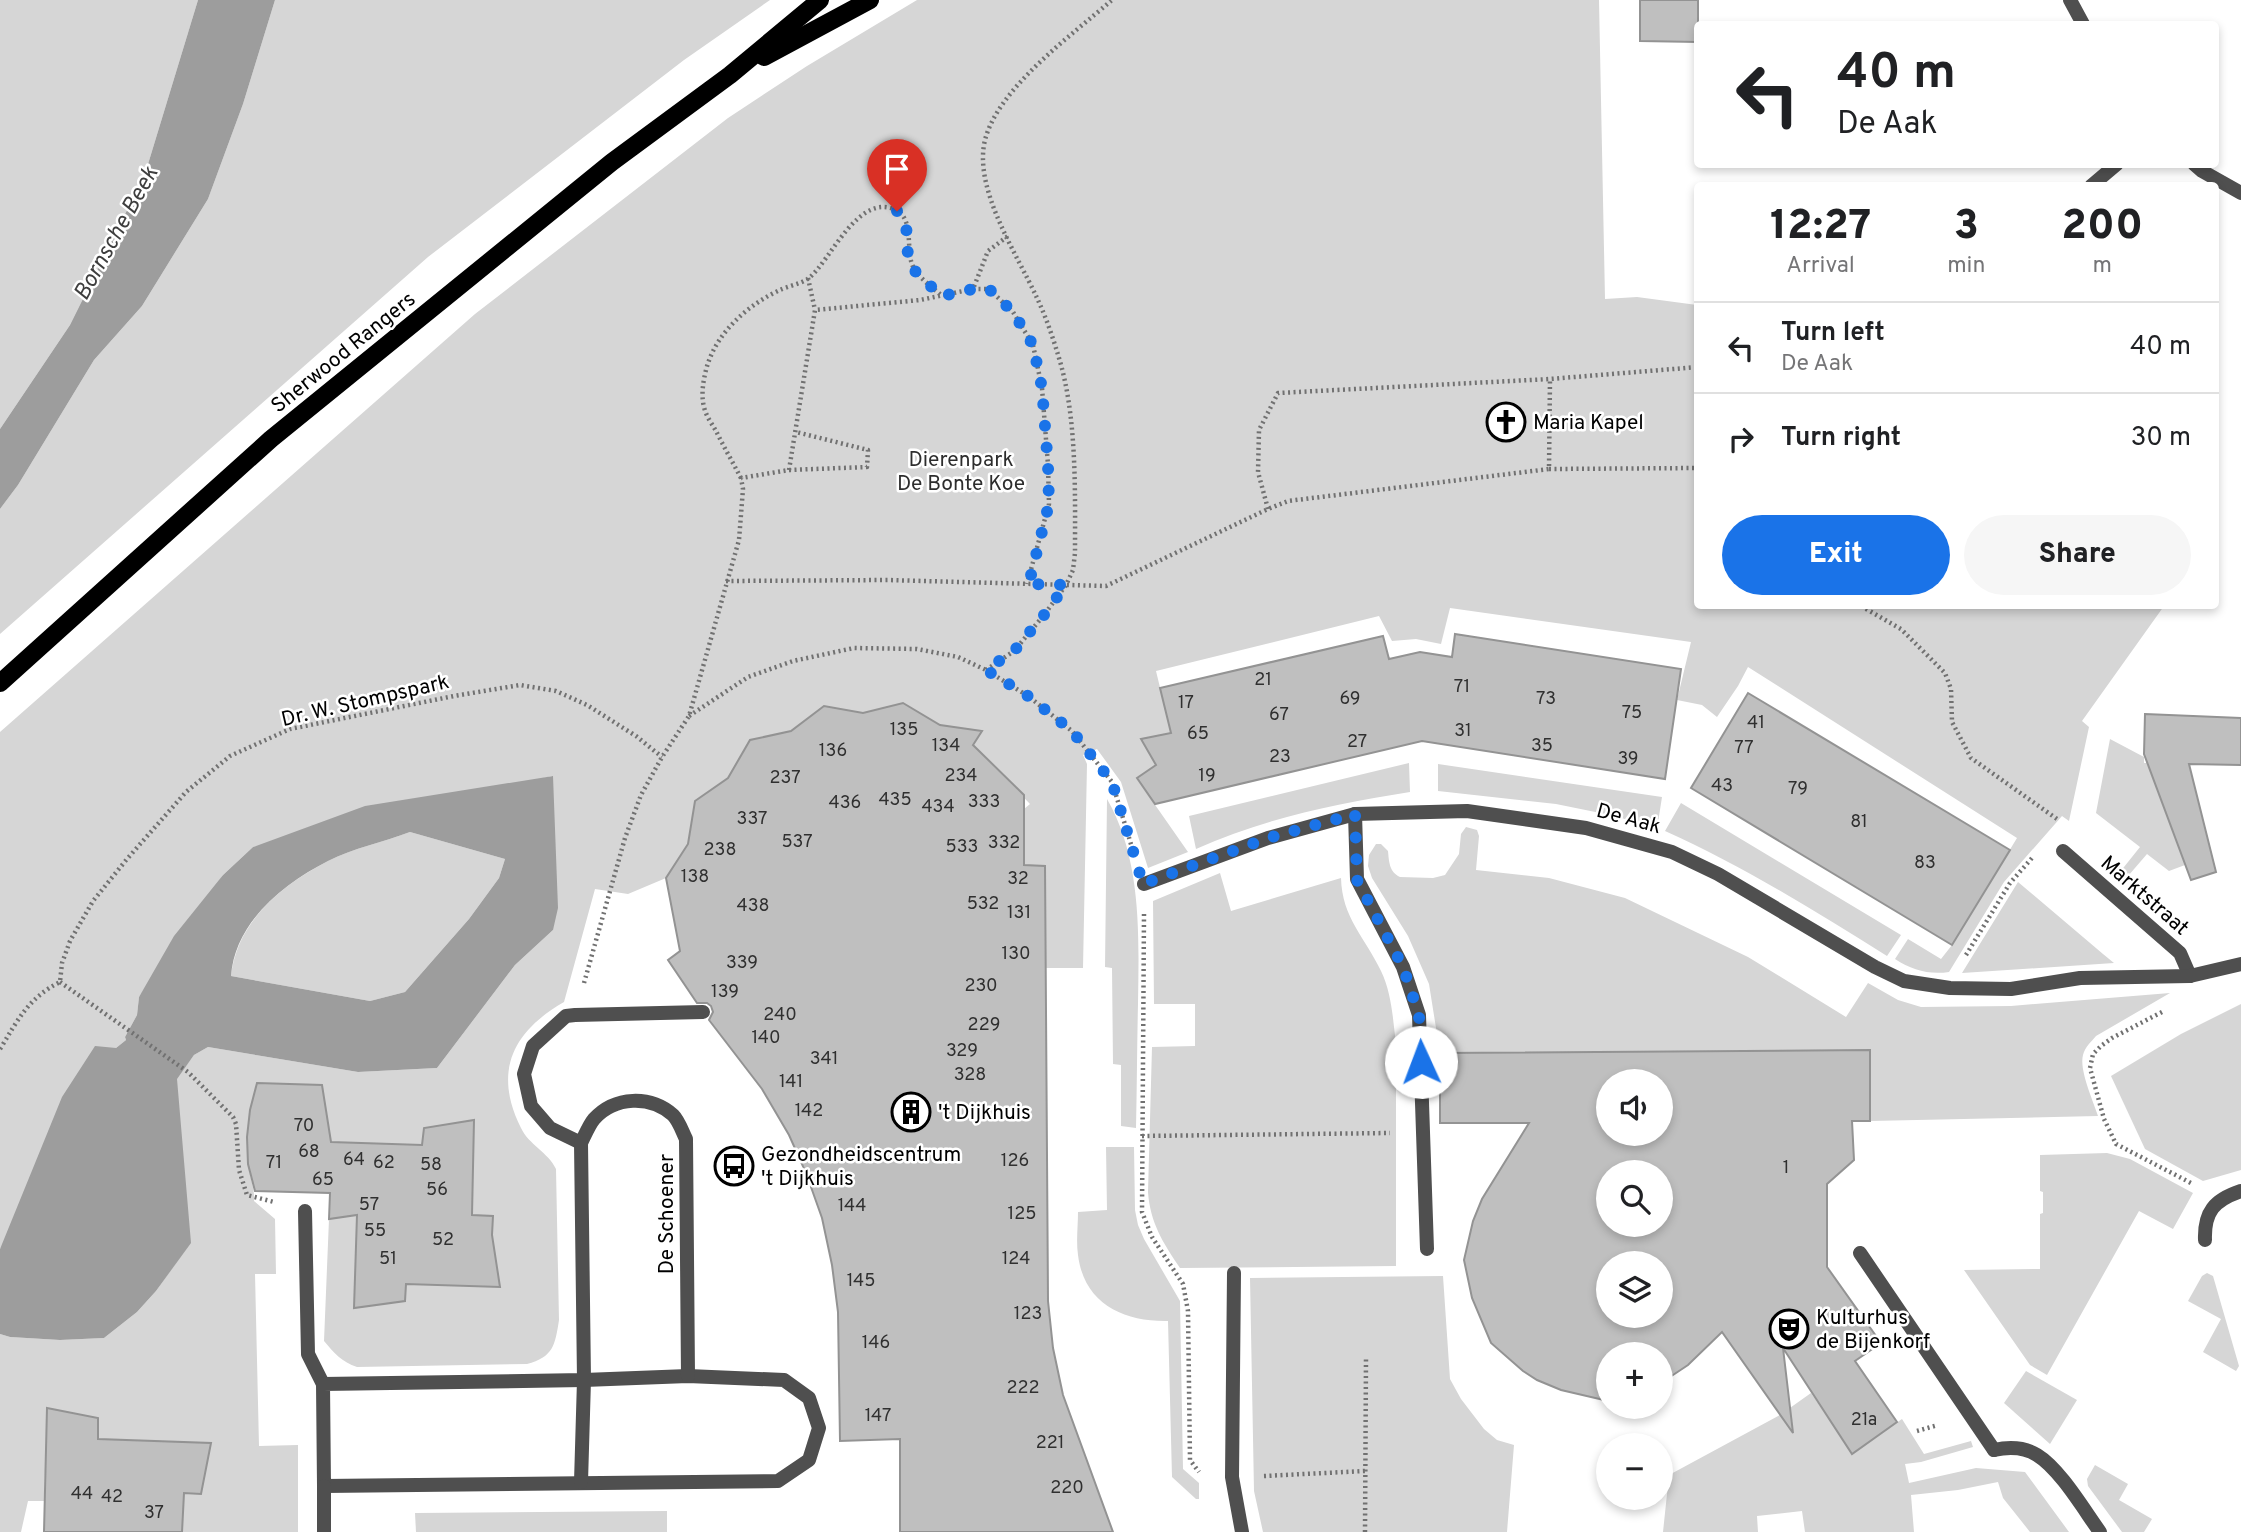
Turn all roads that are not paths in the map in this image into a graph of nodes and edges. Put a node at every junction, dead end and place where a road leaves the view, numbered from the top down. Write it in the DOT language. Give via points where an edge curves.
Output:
graph roads {
  1 [pos="820,0"];
  2 [pos="870,0"];
  3 [pos="2070,0"];
  4 [pos="2081,21"];
  5 [pos="730,75"];
  6 [pos="2112,168"];
  7 [pos="2199,168"];
  8 [pos="2096,182"];
  9 [pos="2241,193"];
  10 [pos="0,683"];
  11 [pos="1355,814"];
  12 [pos="2063,852"];
  13 [pos="1143,884"];
  14 [pos="2241,964"];
  15 [pos="2190,976"];
  16 [pos="703,1012"];
  17 [pos="581,1143"];
  18 [pos="2241,1191"];
  19 [pos="305,1211"];
  20 [pos="2205,1240"];
  21 [pos="1427,1249"];
  22 [pos="1860,1254"];
  23 [pos="1234,1273"];
  24 [pos="688,1376"];
  25 [pos="584,1380"];
  26 [pos="323,1384"];
  27 [pos="581,1482"];
  28 [pos="324,1486"];
  29 [pos="324,1532"];
  30 [pos="1242,1532"];
  31 [pos="2100,1532"];
  1 -- 5 [label="main road, Sherwood Rangers"];
  2 -- 5 [label="main road, Sherwood Rangers"];
  3 -- 4 [label="street"];
  5 -- 10 [label="main road, Sherwood Rangers" via="612,162 271,439"];
  6 -- 8 [label="street"];
  7 -- 9 [label="street"];
  11 -- 13 [label="street, De Aak" via="1268,838"];
  11 -- 15 [label="street, De Aak" via="1467,811 1624,837 1672,852 1718,874 1904,981 2011,989 2080,978"];
  11 -- 21 [label="street" via="1357,880 1403,967 1419,1015"];
  12 -- 15 [label="street, Marktstraat" via="2180,953"];
  14 -- 15 [label="street"];
  16 -- 17 [label="street" via="566,1016 533,1046 524,1074 531,1106 550,1128"];
  17 -- 24 [label="street, De Schoener" via="593,1121 609,1106 630,1100 654,1102 675,1117 686,1139"];
  17 -- 25 [label="street"];
  18 -- 20 [label="street" via="2219,1200 2204,1226"];
  19 -- 26 [label="street" via="308,1354"];
  22 -- 31 [label="street" via="1994,1450 2016,1448 2038,1455 2062,1479"];
  23 -- 30 [label="street" via="1232,1477"];
  24 -- 25 [label="street"];
  24 -- 27 [label="street" via="784,1380 809,1398 818,1428 809,1460 778,1481"];
  25 -- 26 [label="street"];
  25 -- 27 [label="street"];
  26 -- 28 [label="street"];
  27 -- 28 [label="street"];
  28 -- 29 [label="street"];
}
